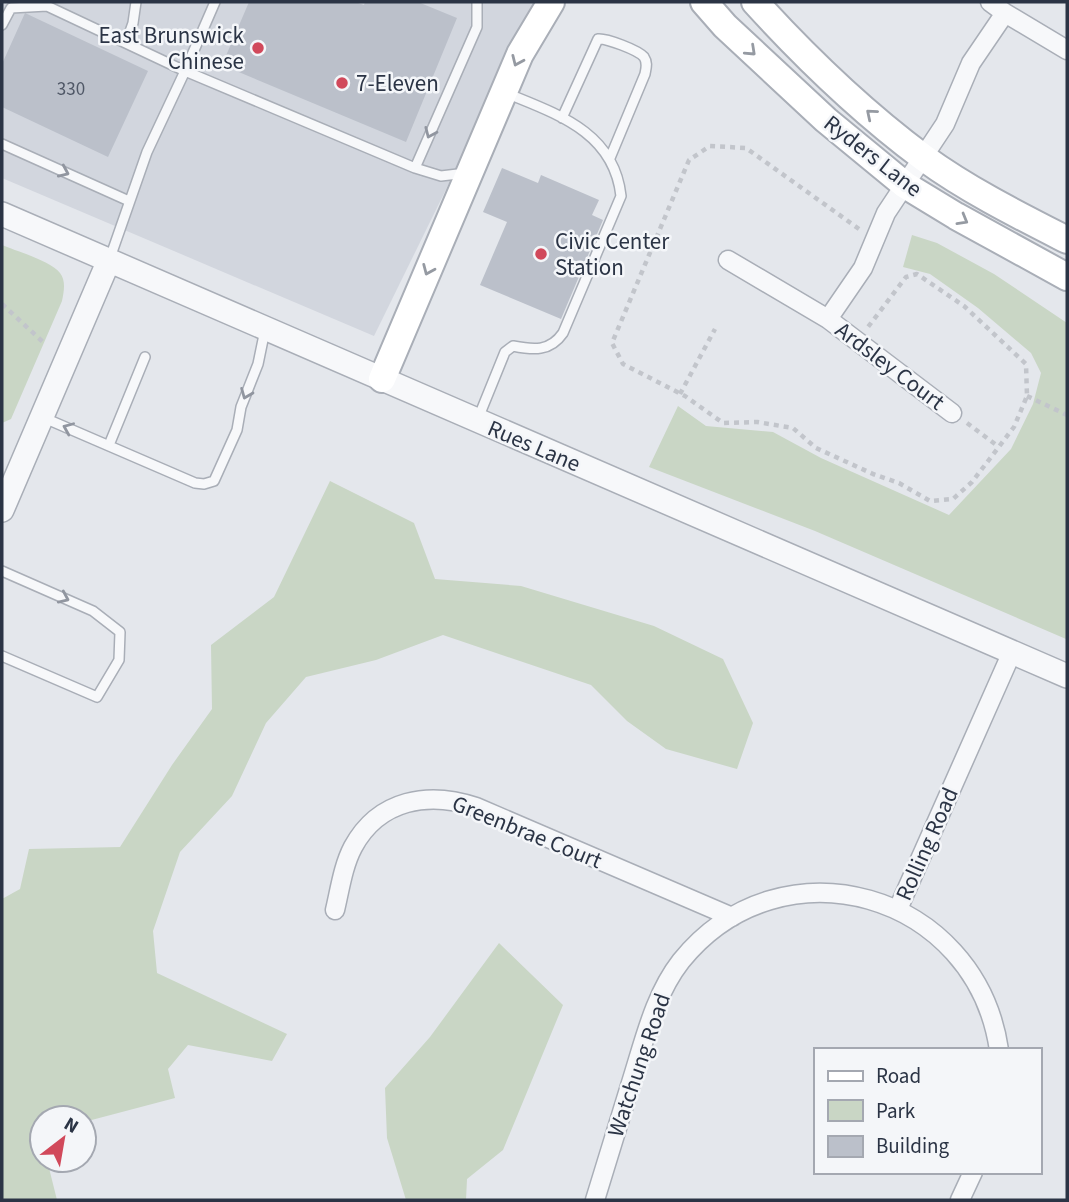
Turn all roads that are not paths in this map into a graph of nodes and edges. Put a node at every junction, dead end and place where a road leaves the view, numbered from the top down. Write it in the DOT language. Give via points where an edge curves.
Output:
graph roads {
  1 [pos="136,2"];
  2 [pos="215,2"];
  3 [pos="477,2"];
  4 [pos="551,2"];
  5 [pos="704,2"];
  6 [pos="755,2"];
  7 [pos="990,2"];
  8 [pos="1005,13"];
  9 [pos="2,25"];
  10 [pos="126,43"];
  11 [pos="1067,50"];
  12 [pos="185,71"];
  13 [pos="504,92"];
  14 [pos="562,118"];
  15 [pos="2,144"];
  16 [pos="924,158"];
  17 [pos="610,159"];
  18 [pos="415,168"];
  19 [pos="470,173"];
  20 [pos="905,185"];
  21 [pos="129,201"];
  22 [pos="2,214"];
  23 [pos="1067,240"];
  24 [pos="109,260"];
  25 [pos="728,260"];
  26 [pos="1067,276"];
  27 [pos="828,319"];
  28 [pos="266,328"];
  29 [pos="145,357"];
  30 [pos="382,379"];
  31 [pos="952,412"];
  32 [pos="42,417"];
  33 [pos="477,421"];
  34 [pos="108,445"];
  35 [pos="2,510"];
  36 [pos="2,571"];
  37 [pos="1012,652"];
  38 [pos="2,656"];
  39 [pos="1067,676"];
  40 [pos="898,909"];
  41 [pos="335,910"];
  42 [pos="732,917"];
  43 [pos="998,1048"];
  44 [pos="972,1174"];
  45 [pos="594,1200"];
  46 [pos="960,1200"];
  1 -- 10 [label="lane"];
  2 -- 12 [label="lane"];
  3 -- 18 [label="lane, one-way" via="477,27"];
  4 -- 13 [label="main road, one-way"];
  5 -- 20 [label="main road, Ryders Lane, one-way" via="826,120"];
  16 -- 6 [label="main road, Ryders Lane, one-way" via="800,51"];
  7 -- 8 [label="street"];
  8 -- 11 [label="street"];
  8 -- 16 [label="street, Ardsley Court" via="971,62 945,124"];
  9 -- 10 [label="lane" via="11,8 47,6"];
  10 -- 12 [label="lane"];
  12 -- 18 [label="lane"];
  12 -- 21 [label="lane"];
  13 -- 14 [label="lane"];
  13 -- 19 [label="main road"];
  14 -- 17 [label="lane" via="580,127"];
  14 -- 17 [label="lane" via="598,39 642,55 645,74"];
  15 -- 21 [label="lane, one-way"];
  16 -- 20 [label="street, Ardsley Court"];
  16 -- 23 [label="main road, Ryders Lane" via="974,191"];
  17 -- 33 [label="lane" via="621,196 563,333 548,347 513,346 505,352"];
  18 -- 19 [label="lane" via="441,176"];
  19 -- 30 [label="main road, one-way"];
  20 -- 26 [label="main road, Ryders Lane, one-way"];
  20 -- 27 [label="street, Ardsley Court" via="886,213 863,268"];
  21 -- 24 [label="lane"];
  22 -- 24 [label="street, Rues Lane"];
  24 -- 28 [label="street, Rues Lane"];
  24 -- 32 [label="street"];
  25 -- 27 [label="street, Ardsley Court"];
  27 -- 31 [label="street, Ardsley Court"];
  28 -- 30 [label="street, Rues Lane"];
  28 -- 34 [label="lane, one-way" via="237,430 214,481 195,483"];
  29 -- 34 [label="lane"];
  30 -- 33 [label="street, Rues Lane"];
  34 -- 32 [label="lane, one-way"];
  32 -- 35 [label="street"];
  33 -- 37 [label="street, Rues Lane"];
  36 -- 38 [label="lane, one-way" via="93,611 120,632 119,660 97,697"];
  37 -- 39 [label="street, Rues Lane"];
  37 -- 40 [label="street, Rolling Road"];
  40 -- 42 [label="street, Watchung Road" via="853,895 807,893 770,900"];
  40 -- 43 [label="street, Rolling Road" via="944,941 968,969 986,1002"];
  41 -- 42 [label="street, Greenbrae Court" via="346,864 365,830 396,807 434,798 476,807"];
  42 -- 45 [label="street, Watchung Road" via="691,949 660,996"];
  44 -- 46 [label="street"];
}
